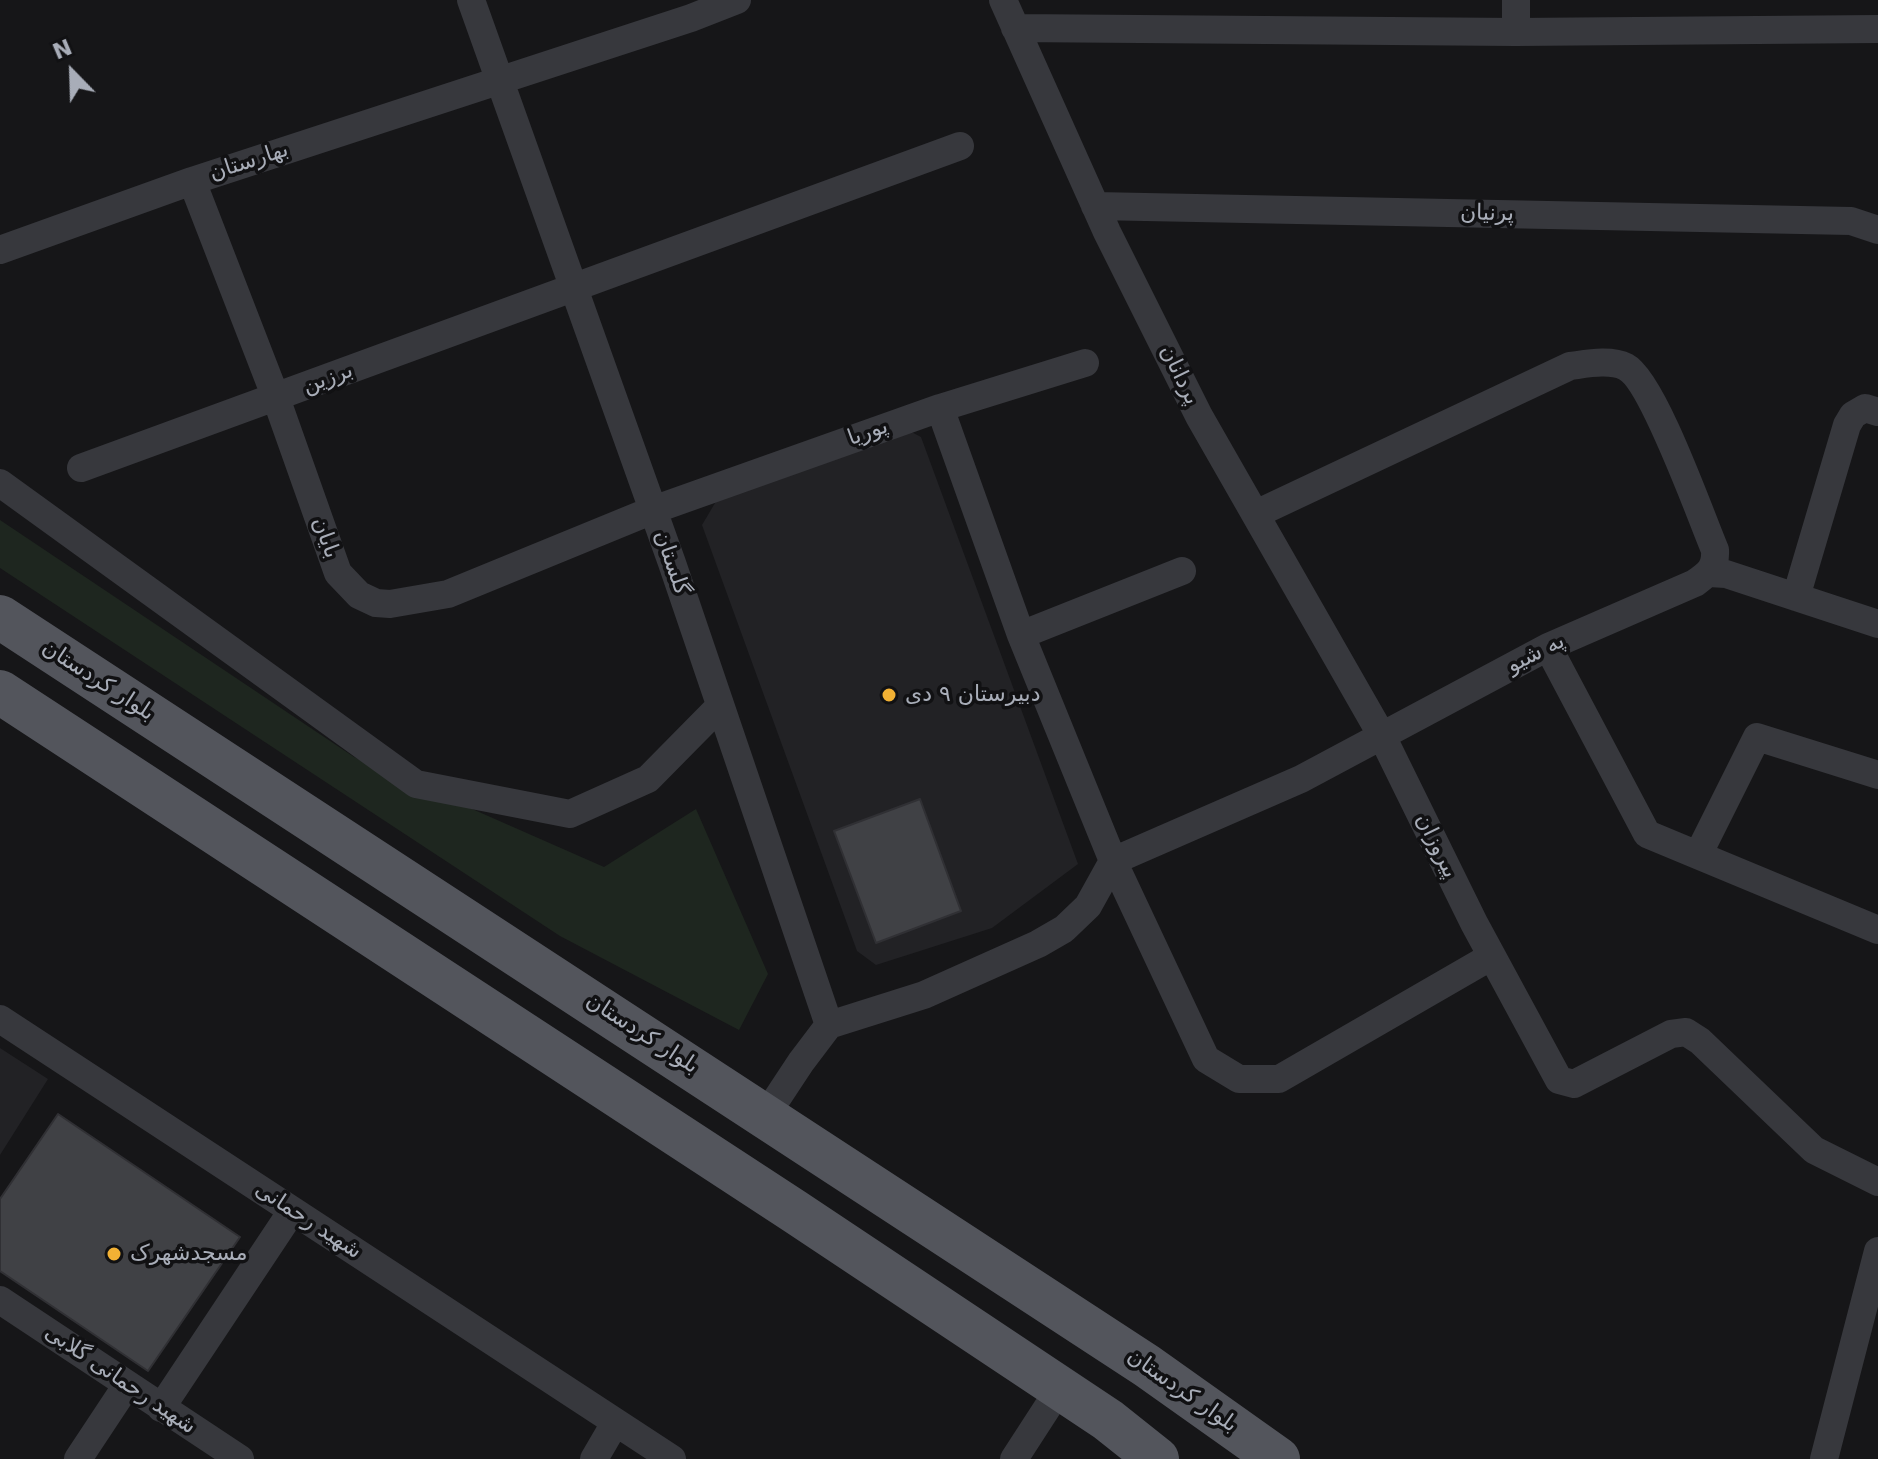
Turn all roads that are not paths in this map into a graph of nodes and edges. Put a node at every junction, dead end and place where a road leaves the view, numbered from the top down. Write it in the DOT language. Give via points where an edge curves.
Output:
graph roads {
  1 [pos="471,0"];
  2 [pos="737,0"];
  3 [pos="1003,0"];
  4 [pos="1516,0"];
  5 [pos="1015,28"];
  6 [pos="1878,29"];
  7 [pos="1516,32"];
  8 [pos="501,80"];
  9 [pos="960,146"];
  10 [pos="192,181"];
  11 [pos="1095,206"];
  12 [pos="1878,230"];
  13 [pos="0,250"];
  14 [pos="574,288"];
  15 [pos="1085,363"];
  16 [pos="276,398"];
  17 [pos="940,408"];
  18 [pos="1878,412"];
  19 [pos="81,468"];
  20 [pos="0,483"];
  21 [pos="653,510"];
  22 [pos="1256,514"];
  23 [pos="1182,571"];
  24 [pos="1702,578"];
  25 [pos="1796,597"];
  26 [pos="0,617"];
  27 [pos="1878,624"];
  28 [pos="1021,635"];
  29 [pos="1548,647"];
  30 [pos="0,692"];
  31 [pos="720,706"];
  32 [pos="1382,736"];
  33 [pos="1878,775"];
  34 [pos="1698,855"];
  35 [pos="1113,861"];
  36 [pos="1878,930"];
  37 [pos="1492,956"];
  38 [pos="0,1019"];
  39 [pos="829,1025"];
  40 [pos="766,1115"];
  41 [pos="828,1156"];
  42 [pos="1878,1182"];
  43 [pos="292,1211"];
  44 [pos="794,1211"];
  45 [pos="1878,1251"];
  46 [pos="0,1300"];
  47 [pos="1147,1366"];
  48 [pos="127,1385"];
  49 [pos="1060,1388"];
  50 [pos="161,1408"];
  51 [pos="1108,1420"];
  52 [pos="615,1423"];
  53 [pos="78,1459"];
  54 [pos="240,1459"];
  55 [pos="594,1459"];
  56 [pos="672,1459"];
  57 [pos="1014,1459"];
  58 [pos="1157,1459"];
  59 [pos="1278,1459"];
  60 [pos="1824,1459"];
  1 -- 8 [label="street, گلستان"];
  2 -- 8 [label="street, بهارستان"];
  3 -- 5 [label="street, پردانان"];
  4 -- 7 [label="street"];
  5 -- 7 [label="street"];
  5 -- 11 [label="street, پردانان"];
  6 -- 7 [label="street"];
  8 -- 10 [label="street, بهارستان"];
  8 -- 14 [label="street, گلستان"];
  9 -- 14 [label="street, برزین"];
  10 -- 13 [label="street, بهارستان"];
  10 -- 16 [label="street, بایان"];
  11 -- 12 [label="street, پرنیان" via="1851,221"];
  11 -- 22 [label="street, پردانان" via="1199,416"];
  14 -- 16 [label="street, برزین"];
  14 -- 21 [label="street, گلستان"];
  15 -- 17 [label="street, پوریا"];
  16 -- 19 [label="street, برزین"];
  16 -- 21 [label="street, بایان" via="338,573 359,595 376,603 448,594"];
  17 -- 21 [label="street, پوریا"];
  17 -- 28 [label="street"];
  18 -- 25 [label="street" via="1865,408 1847,425"];
  20 -- 31 [label="street" via="416,784 570,814 648,779"];
  21 -- 31 [label="street, گلستان"];
  22 -- 24 [label="street" via="1570,366 1617,364 1639,379 1670,438 1715,550 1716,564"];
  22 -- 32 [label="street, پردانان"];
  23 -- 28 [label="street"];
  24 -- 25 [label="street" via="1726,574"];
  24 -- 29 [label="street, په شیو"];
  25 -- 27 [label="street"];
  26 -- 40 [label="main road, بلوار کردستان"];
  28 -- 35 [label="street"];
  29 -- 32 [label="street, په شیو"];
  29 -- 34 [label="street" via="1647,834"];
  30 -- 44 [label="main road"];
  31 -- 39 [label="street, گلستان"];
  32 -- 35 [label="street, په شیو" via="1301,779"];
  32 -- 37 [label="street, پیروزان"];
  33 -- 34 [label="street" via="1757,737"];
  34 -- 36 [label="street"];
  35 -- 37 [label="street" via="1206,1059 1239,1079 1279,1079"];
  35 -- 39 [label="street" via="1088,906 1064,929 924,995"];
  37 -- 42 [label="street, پیروزان" via="1559,1080 1574,1084 1671,1034 1686,1032 1814,1150"];
  38 -- 43 [label="street, شهید رحمانی"];
  39 -- 40 [label="street"];
  40 -- 41 [label="main road, بلوار کردستان"];
  41 -- 44 [label="main road"];
  41 -- 47 [label="main road, بلوار کردستان"];
  43 -- 50 [label="street"];
  43 -- 52 [label="street, شهید رحمانی"];
  44 -- 49 [label="main road"];
  45 -- 60 [label="street"];
  46 -- 48 [label="street, شهید رحمانی گلابی"];
  47 -- 51 [label="main road"];
  47 -- 59 [label="main road, بلوار کردستان"];
  48 -- 50 [label="street, شهید رحمانی گلابی"];
  48 -- 53 [label="street"];
  49 -- 51 [label="main road"];
  49 -- 57 [label="street"];
  50 -- 54 [label="street, شهید رحمانی گلابی"];
  51 -- 58 [label="main road"];
  52 -- 55 [label="street"];
  52 -- 56 [label="street, شهید رحمانی"];
}
